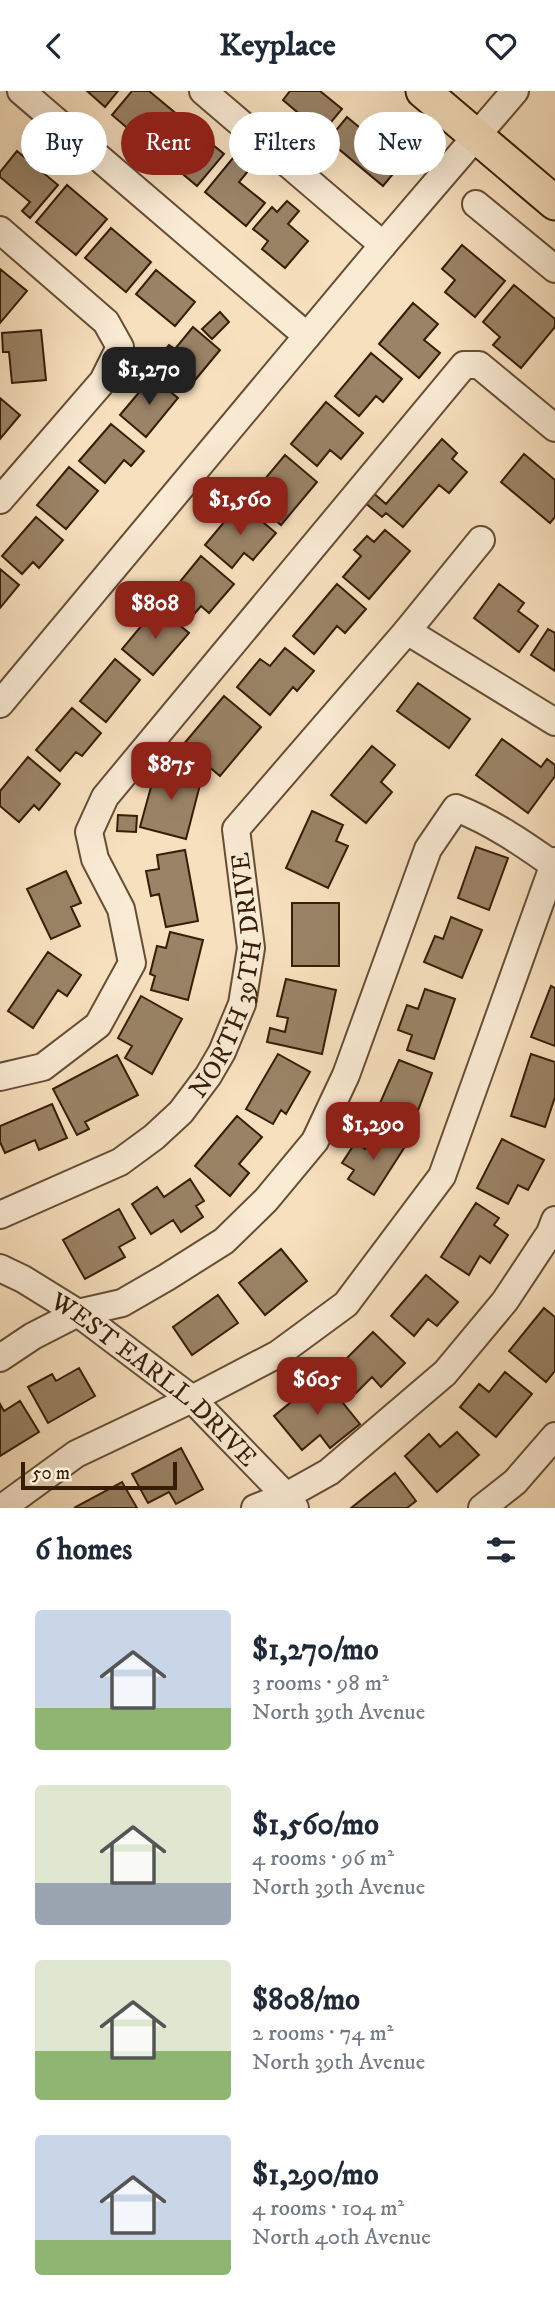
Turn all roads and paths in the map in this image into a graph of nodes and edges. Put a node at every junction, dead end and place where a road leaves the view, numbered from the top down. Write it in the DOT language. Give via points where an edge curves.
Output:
graph roads {
  1 [pos="21,91"];
  2 [pos="203,91"];
  3 [pos="423,91"];
  4 [pos="515,91"];
  5 [pos="476,136"];
  6 [pos="555,203"];
  7 [pos="476,204"];
  8 [pos="0,230"];
  9 [pos="383,245"];
  10 [pos="555,269"];
  11 [pos="307,336"];
  12 [pos="555,428"];
  13 [pos="0,500"];
  14 [pos="481,540"];
  15 [pos="407,631"];
  16 [pos="0,704"];
  17 [pos="555,722"];
  18 [pos="554,864"];
  19 [pos="0,1077"];
  20 [pos="0,1215"];
  21 [pos="555,1220"];
  22 [pos="0,1268"];
  23 [pos="78,1313"];
  24 [pos="0,1358"];
  25 [pos="192,1399"];
  26 [pos="555,1436"];
  27 [pos="290,1502"];
  28 [pos="2,1508"];
  29 [pos="255,1508"];
  30 [pos="482,1508"];
  1 -- 11 [label="street"];
  2 -- 9 [label="street"];
  3 -- 5 [label="main road"];
  4 -- 5 [label="street"];
  5 -- 6 [label="main road"];
  5 -- 9 [label="street"];
  7 -- 10 [label="street"];
  8 -- 13 [label="street" via="106,322 120,347 103,381"];
  9 -- 11 [label="street"];
  11 -- 16 [label="street"];
  12 -- 19 [label="street" via="479,365 464,365 105,797 89,832 95,859 121,909 131,963 98,1025 43,1067"];
  14 -- 15 [label="street, NORTH 39TH DRIVE"];
  15 -- 17 [label="street"];
  15 -- 20 [label="street, NORTH 39TH DRIVE" via="236,829 251,948 242,1004 208,1076 181,1112 120,1162"];
  18 -- 23 [label="street" via="456,808 428,849 355,1051 315,1141 224,1241 122,1303"];
  18 -- 25 [label="street" via="442,1176 346,1304 278,1354"];
  21 -- 27 [label="street" via="505,1301 445,1373"];
  22 -- 23 [label="street, WEST EARLL DRIVE"];
  23 -- 24 [label="street"];
  23 -- 25 [label="street, WEST EARLL DRIVE"];
  25 -- 27 [label="street, WEST EARLL DRIVE"];
  25 -- 28 [label="street" via="76,1454"];
  26 -- 30 [label="street" via="515,1482"];
  27 -- 29 [label="street"];
}
